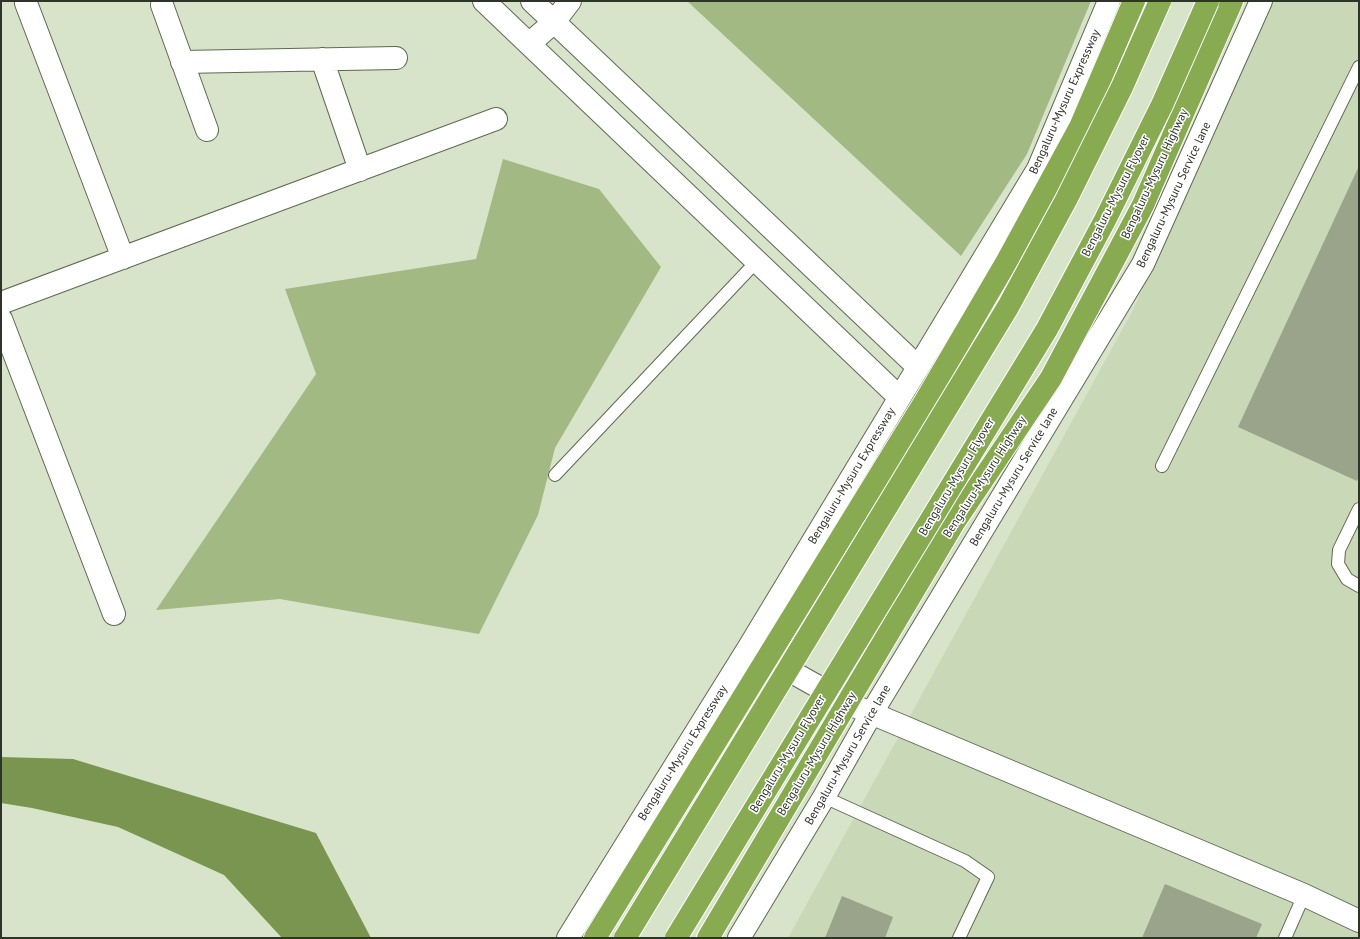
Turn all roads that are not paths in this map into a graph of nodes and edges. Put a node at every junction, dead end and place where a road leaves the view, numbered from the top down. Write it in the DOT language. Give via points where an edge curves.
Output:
graph roads {
  1 [pos="484,1"];
  2 [pos="532,1"];
  3 [pos="570,1"];
  4 [pos="1109,1"];
  5 [pos="1134,1"];
  6 [pos="1160,1"];
  7 [pos="1208,1"];
  8 [pos="1232,1"];
  9 [pos="1261,1"];
  10 [pos="26,3"];
  11 [pos="162,6"];
  12 [pos="554,22"];
  13 [pos="529,44"];
  14 [pos="396,58"];
  15 [pos="322,59"];
  16 [pos="182,62"];
  17 [pos="1359,67"];
  18 [pos="496,119"];
  19 [pos="207,130"];
  20 [pos="360,170"];
  21 [pos="123,258"];
  22 [pos="757,261"];
  23 [pos="1,303"];
  24 [pos="1,319"];
  25 [pos="918,367"];
  26 [pos="900,397"];
  27 [pos="1162,466"];
  28 [pos="555,475"];
  29 [pos="1359,509"];
  30 [pos="1359,586"];
  31 [pos="114,614"];
  32 [pos="748,647"];
  33 [pos="767,658"];
  34 [pos="847,703"];
  35 [pos="871,714"];
  36 [pos="824,797"];
  37 [pos="1304,895"];
  38 [pos="1359,921"];
  39 [pos="568,938"];
  40 [pos="595,938"];
  41 [pos="624,938"];
  42 [pos="676,938"];
  43 [pos="708,938"];
  44 [pos="739,938"];
  45 [pos="960,938"];
  46 [pos="1285,938"];
  1 -- 13 [label="street"];
  2 -- 12 [label="street"];
  3 -- 12 [label="street"];
  4 -- 25 [label="street, Bengaluru-Mysuru Expressway" via="1038,169"];
  5 -- 33 [label="highway, Bengaluru-Mysuru Expressway" via="1080,127 1007,261 924,403"];
  6 -- 41 [label="highway, bridge" via="1119,94 1008,307"];
  7 -- 42 [label="highway, Bengaluru-Mysuru Flyover, bridge" via="1159,113 1047,329"];
  8 -- 34 [label="highway, Bengaluru-Mysuru Highway" via="1143,205 1051,378 955,521"];
  9 -- 35 [label="street, Bengaluru-Mysuru Service lane" via="1143,264"];
  10 -- 21 [label="street"];
  11 -- 16 [label="street"];
  12 -- 13 [label="street"];
  12 -- 25 [label="street"];
  13 -- 22 [label="street"];
  14 -- 15 [label="street"];
  15 -- 16 [label="street"];
  15 -- 20 [label="street"];
  16 -- 19 [label="street"];
  17 -- 27 [label="lane"];
  18 -- 20 [label="street"];
  20 -- 21 [label="street"];
  21 -- 23 [label="street"];
  22 -- 26 [label="street"];
  22 -- 28 [label="lane"];
  24 -- 31 [label="street"];
  25 -- 26 [label="street, Bengaluru-Mysuru Expressway"];
  26 -- 32 [label="street, Bengaluru-Mysuru Expressway"];
  29 -- 30 [label="lane" via="1339,550 1338,564 1347,579"];
  32 -- 33 [label="street"];
  32 -- 39 [label="street, Bengaluru-Mysuru Expressway"];
  33 -- 34 [label="street"];
  33 -- 40 [label="highway, Bengaluru-Mysuru Expressway"];
  34 -- 35 [label="street"];
  34 -- 43 [label="highway, Bengaluru-Mysuru Highway"];
  35 -- 36 [label="street, Bengaluru-Mysuru Service lane"];
  35 -- 37 [label="street"];
  36 -- 44 [label="street, Bengaluru-Mysuru Service lane"];
  36 -- 45 [label="lane" via="965,861 988,877"];
  37 -- 38 [label="street"];
  37 -- 46 [label="lane"];
}
